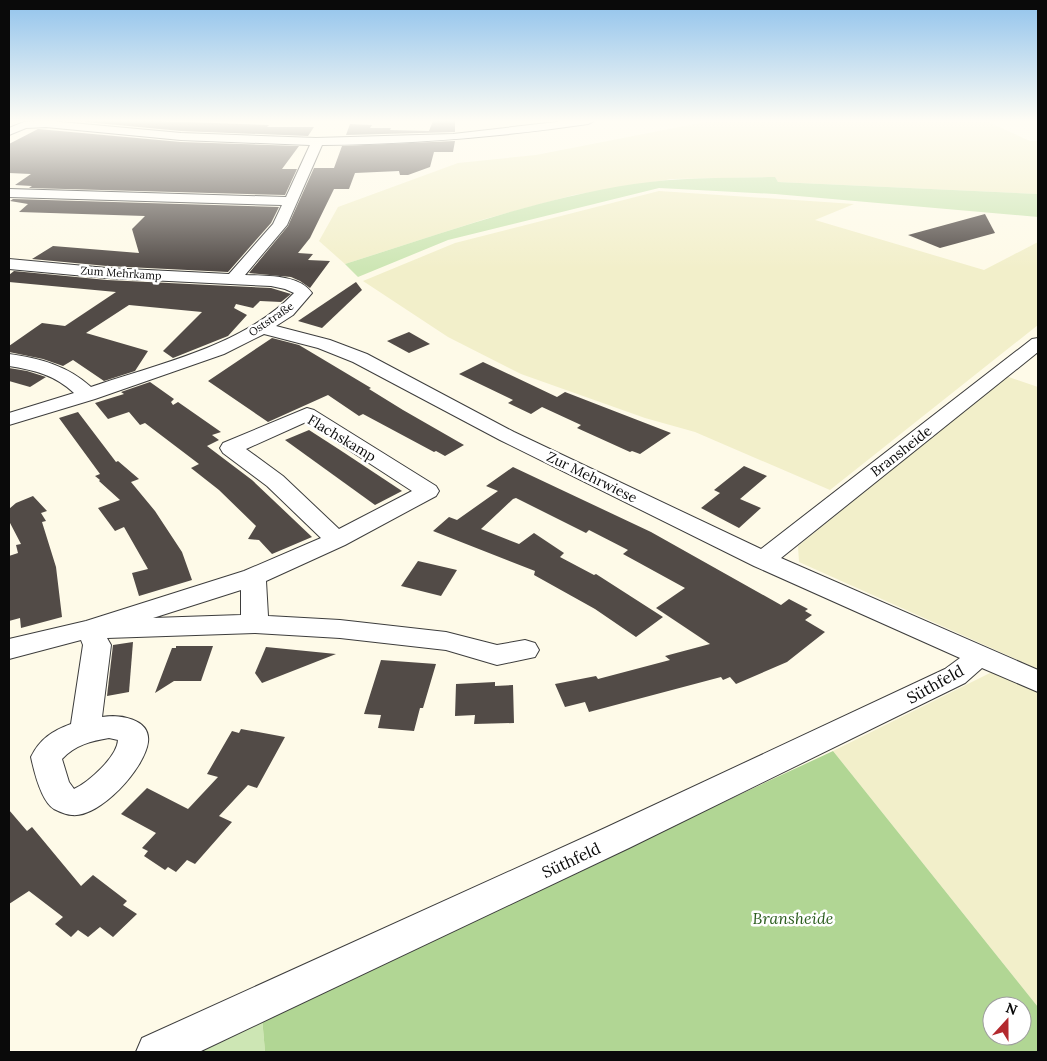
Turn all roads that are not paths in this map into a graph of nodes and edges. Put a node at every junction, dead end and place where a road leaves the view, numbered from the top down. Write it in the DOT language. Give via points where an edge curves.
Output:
graph roads {
  1 [pos="304,171"];
  2 [pos="9,192"];
  3 [pos="290,201"];
  4 [pos="9,264"];
  5 [pos="233,279"];
  6 [pos="262,328"];
  7 [pos="1038,343"];
  8 [pos="9,360"];
  9 [pos="88,395"];
  10 [pos="9,419"];
  11 [pos="337,540"];
  12 [pos="763,560"];
  13 [pos="253,577"];
  14 [pos="255,624"];
  15 [pos="89,629"];
  16 [pos="922,631"];
  17 [pos="9,649"];
  18 [pos="526,650"];
  19 [pos="976,655"];
  20 [pos="1038,682"];
  21 [pos="85,730"];
  22 [pos="156,1052"];
  1 -- 3 [label="street"];
  2 -- 3 [label="street"];
  3 -- 5 [label="street" via="280,225"];
  4 -- 5 [label="street, Zum Mehrkamp"];
  5 -- 6 [label="street, Oststraße" via="287,284 300,288 304,293 287,311"];
  6 -- 9 [label="street, Oststraße" via="218,350"];
  6 -- 12 [label="street, Zur Mehrwiese" via="324,344 360,358 507,436"];
  7 -- 12 [label="street, Bransheide"];
  8 -- 9 [label="street" via="60,372"];
  9 -- 10 [label="street, Oststraße"];
  11 -- 11 [label="street, Flachskamp" via="428,491 306,414 231,448 275,481"];
  11 -- 13 [label="street, Flachskamp"];
  12 -- 16 [label="street, Zur Mehrwiese"];
  13 -- 14 [label="street"];
  13 -- 15 [label="street, Flachskamp"];
  14 -- 15 [label="street, Flachskamp"];
  14 -- 18 [label="street, Flachskamp" via="446,640 497,655"];
  15 -- 17 [label="street, Flachskamp"];
  15 -- 21 [label="street" via="97,645"];
  16 -- 19 [label="street, Süthfeld"];
  19 -- 20 [label="street, Süthfeld"];
  19 -- 22 [label="street, Süthfeld" via="970,665 937,685"];
}
